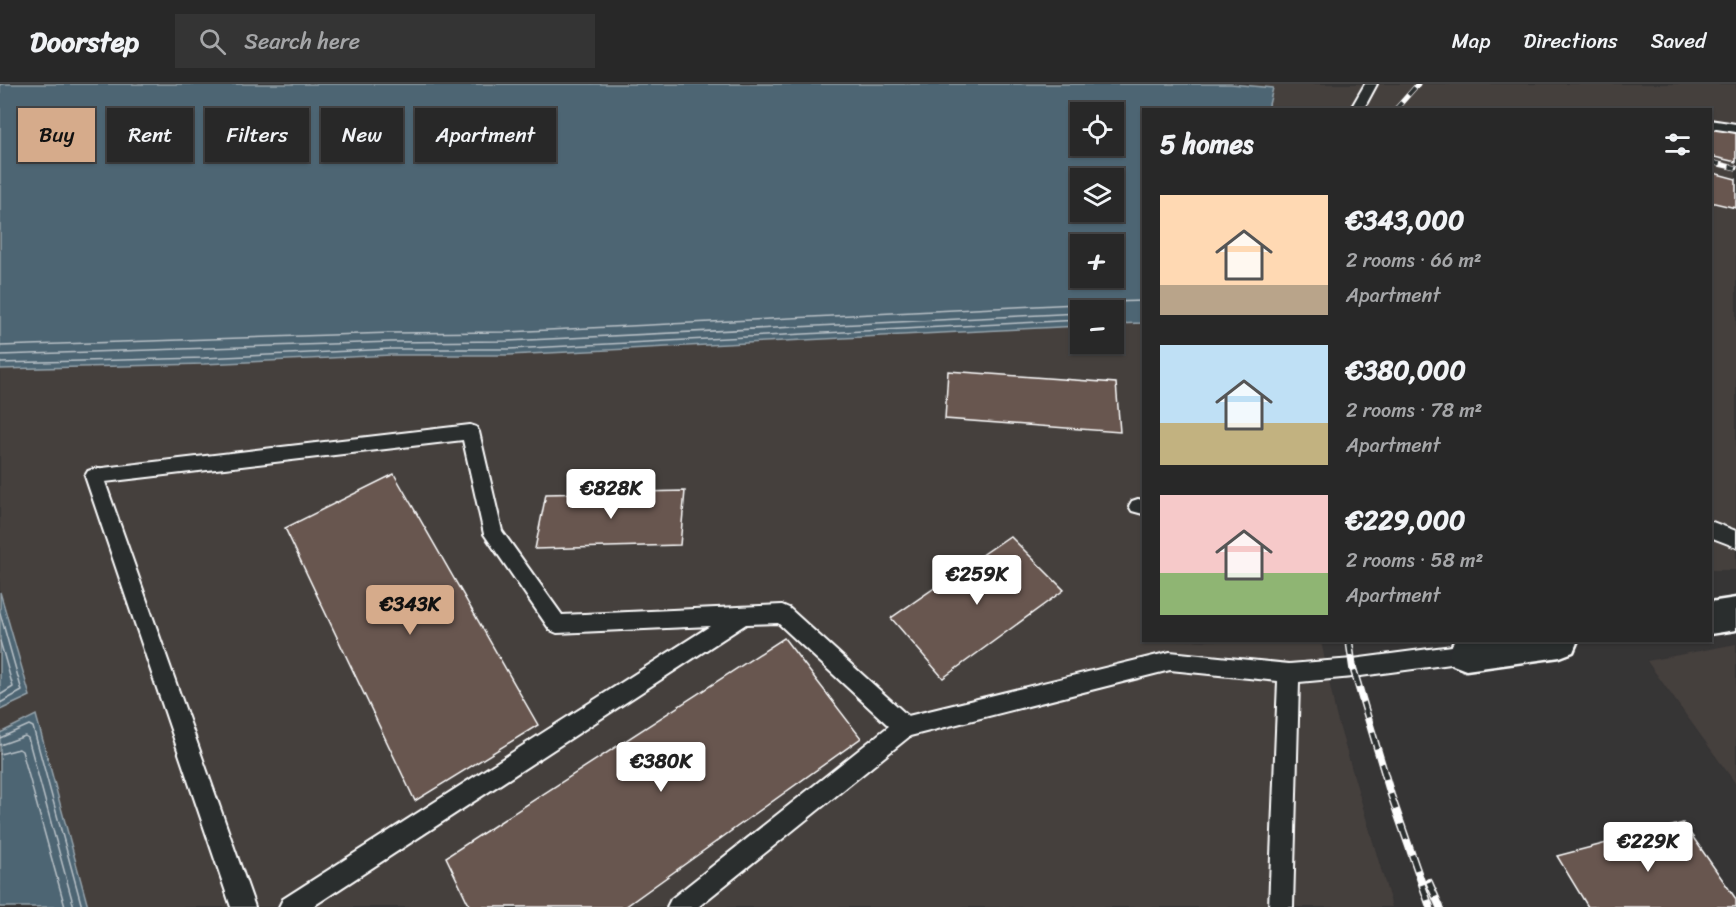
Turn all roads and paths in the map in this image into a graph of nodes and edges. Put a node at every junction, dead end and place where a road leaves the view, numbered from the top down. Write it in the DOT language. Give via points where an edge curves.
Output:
graph roads {
  1 [pos="1371,84"];
  2 [pos="1357,108"];
  3 [pos="1712,123"];
  4 [pos="1736,128"];
  5 [pos="1712,530"];
  6 [pos="1736,539"];
  7 [pos="1736,614"];
  8 [pos="743,616"];
  9 [pos="1712,618"];
  10 [pos="1532,642"];
  11 [pos="1462,647"];
  12 [pos="1289,673"];
  13 [pos="904,727"];
  14 [pos="243,907"];
  15 [pos="291,907"];
  16 [pos="679,907"];
  17 [pos="1281,907"];
  1 -- 2 [label="lane"];
  3 -- 4 [label="lane"];
  5 -- 6 [label="lane"];
  7 -- 9 [label="street"];
  8 -- 13 [label="lane" via="782,614"];
  8 -- 14 [label="lane" via="557,624 493,534 470,432 94,476"];
  8 -- 15 [label="lane"];
  10 -- 11 [label="street"];
  11 -- 12 [label="lane" via="1353,668"];
  12 -- 13 [label="lane" via="1170,661"];
  12 -- 17 [label="lane"];
  13 -- 16 [label="lane"];
}
